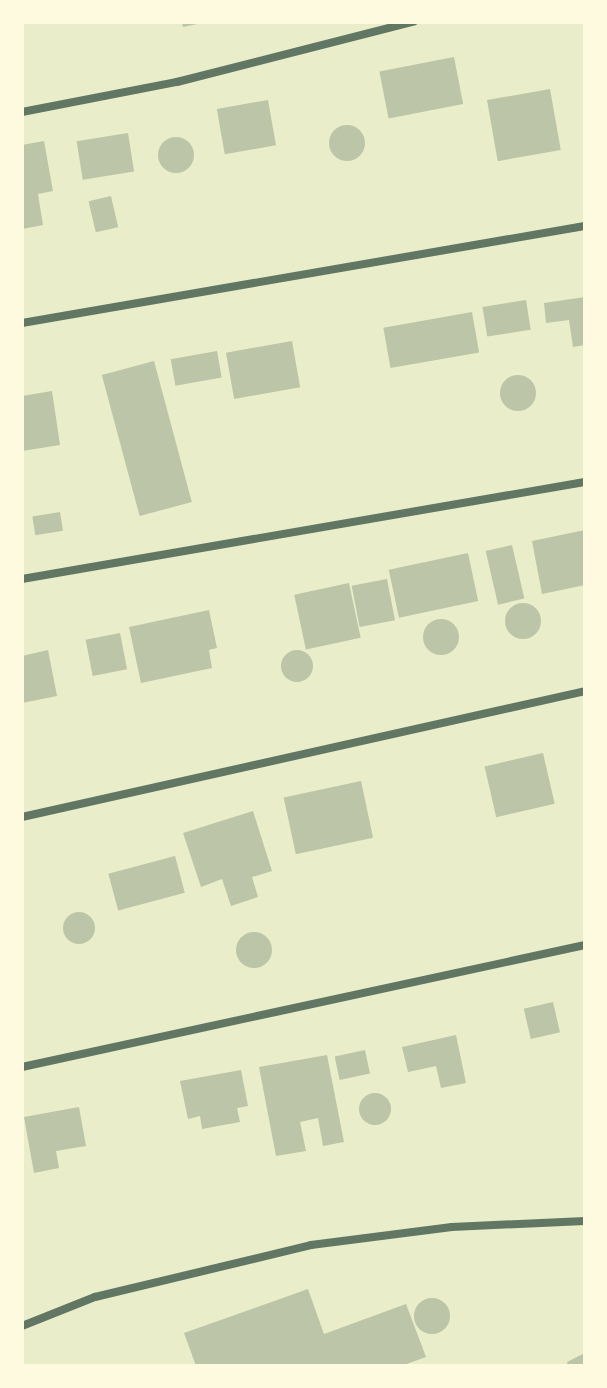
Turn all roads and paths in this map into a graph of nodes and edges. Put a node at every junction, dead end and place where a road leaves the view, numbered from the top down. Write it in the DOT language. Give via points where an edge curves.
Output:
graph roads {
  1 [pos="413,22"];
  2 [pos="22,112"];
  3 [pos="585,226"];
  4 [pos="22,323"];
  5 [pos="585,482"];
  6 [pos="22,579"];
  7 [pos="585,691"];
  8 [pos="22,817"];
  9 [pos="585,945"];
  10 [pos="22,1067"];
  11 [pos="585,1221"];
  12 [pos="22,1326"];
  1 -- 2 [label="street" via="177,82"];
  3 -- 4 [label="street"];
  5 -- 6 [label="street"];
  7 -- 8 [label="street"];
  9 -- 10 [label="street"];
  11 -- 12 [label="street" via="452,1227 311,1245 95,1297"];
}
